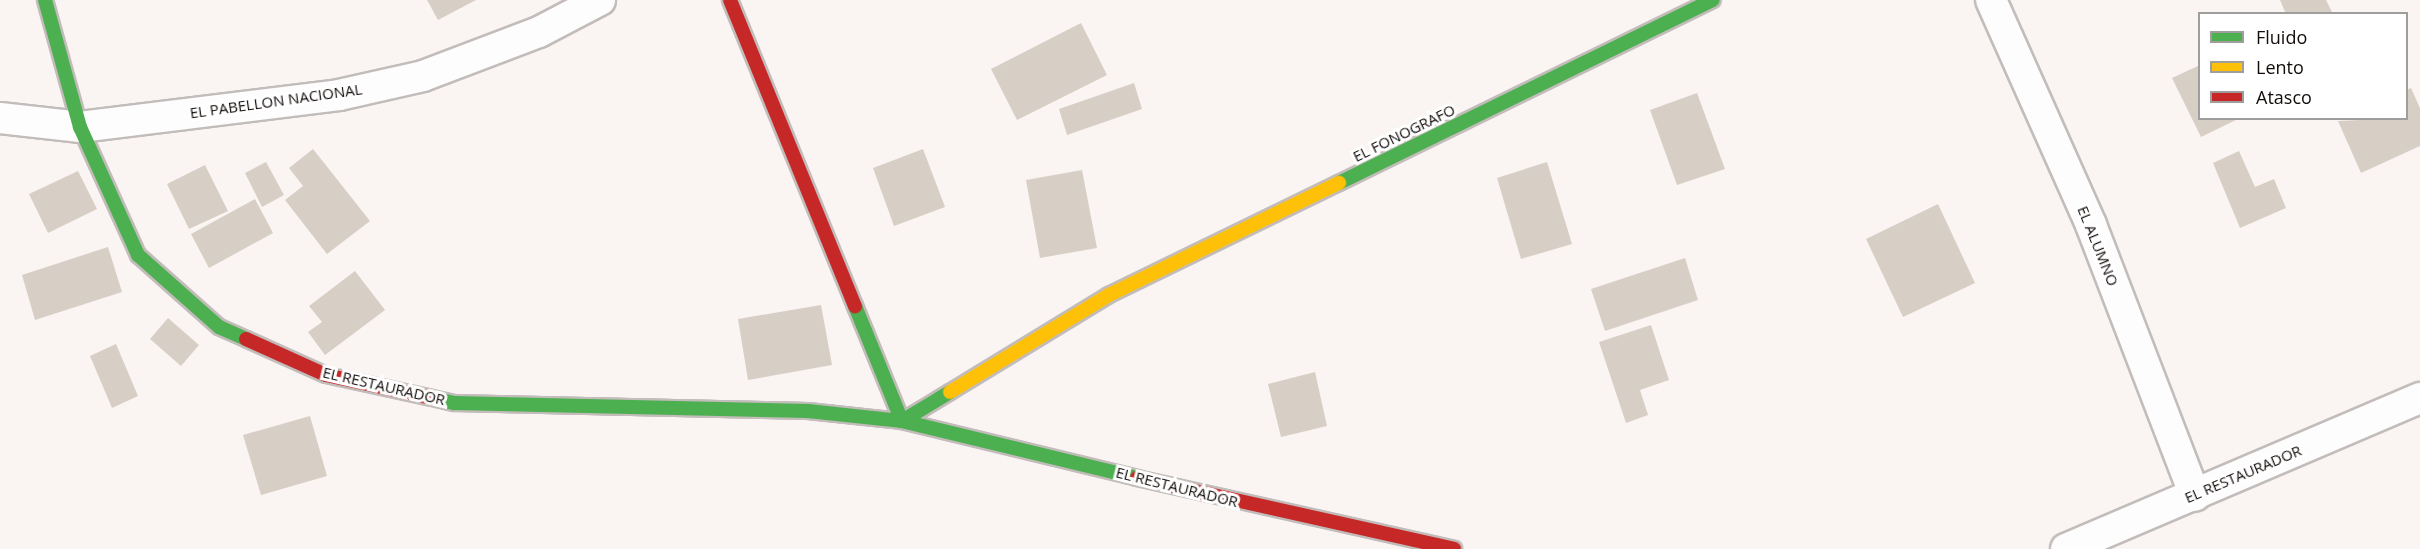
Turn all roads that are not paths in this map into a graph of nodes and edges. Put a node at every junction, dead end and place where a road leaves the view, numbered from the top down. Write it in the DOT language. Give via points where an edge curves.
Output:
graph roads {
  1 [pos="45,0"];
  2 [pos="600,0"];
  3 [pos="730,0"];
  4 [pos="1713,0"];
  5 [pos="1991,0"];
  6 [pos="0,118"];
  7 [pos="80,127"];
  8 [pos="2420,398"];
  9 [pos="902,421"];
  10 [pos="2195,496"];
  11 [pos="1454,549"];
  12 [pos="2066,549"];
  1 -- 7 [label="street, EL RESTAURADOR"];
  2 -- 7 [label="street, EL PABELLON NACIONAL" via="539,32 423,76 339,95"];
  3 -- 9 [label="street"];
  4 -- 9 [label="street, EL FONOGRAFO" via="1109,295"];
  5 -- 10 [label="street, EL ALUMNO" via="2091,225"];
  6 -- 7 [label="street, EL PABELLON NACIONAL"];
  7 -- 9 [label="street, EL RESTAURADOR" via="138,255 219,327 326,375 454,403 808,411"];
  8 -- 10 [label="street, EL RESTAURADOR"];
  9 -- 11 [label="street, EL RESTAURADOR" via="1244,504"];
  10 -- 12 [label="street, EL RESTAURADOR"];
}
